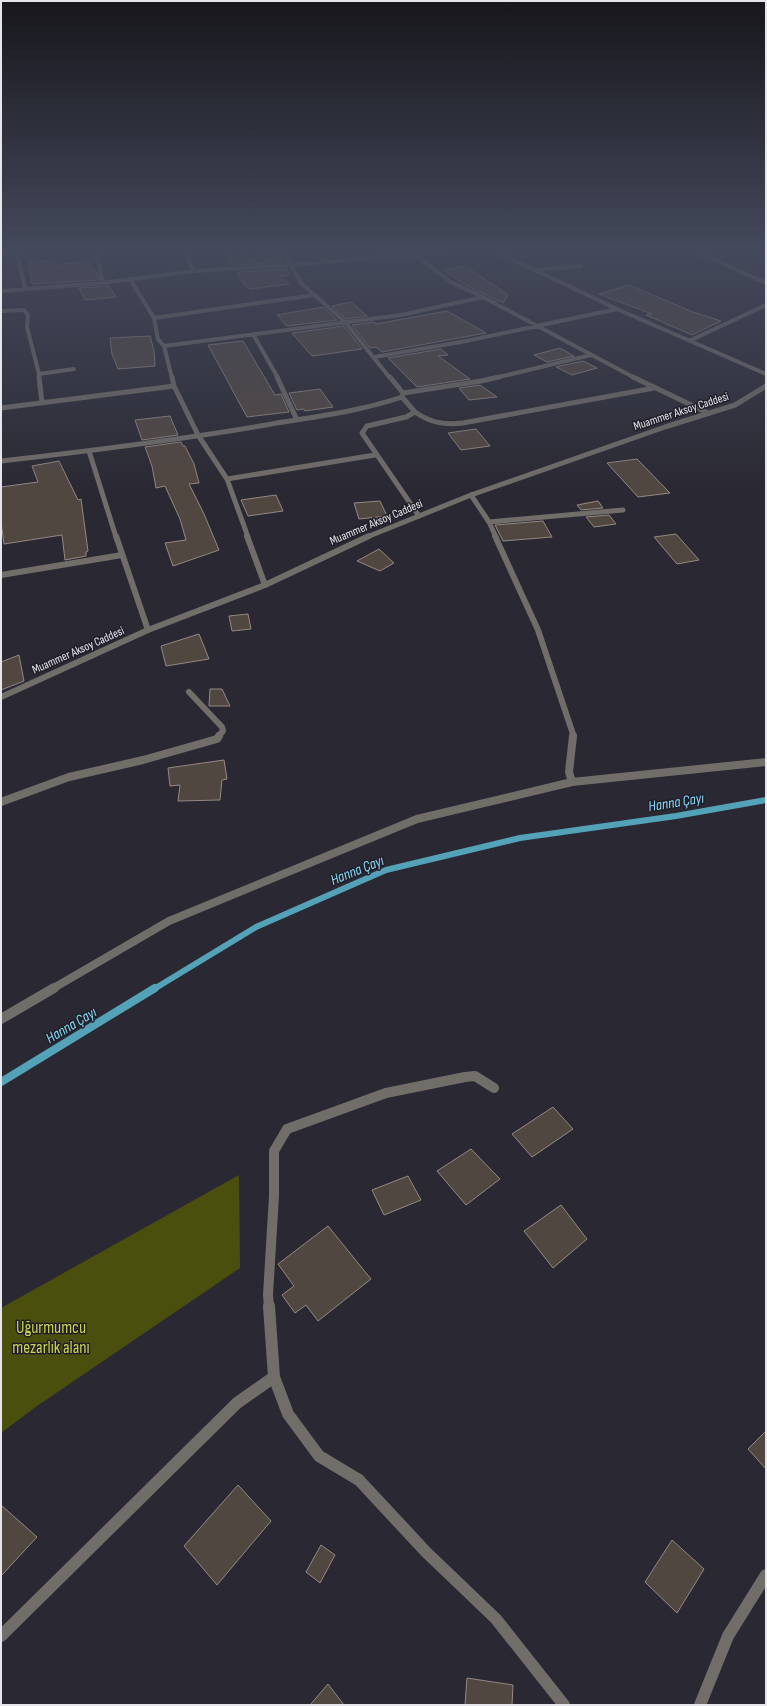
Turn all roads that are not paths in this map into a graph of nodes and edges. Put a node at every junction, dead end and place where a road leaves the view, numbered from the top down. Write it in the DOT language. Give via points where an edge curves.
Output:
graph roads {
  1 [pos="28,331"];
  2 [pos="156,331"];
  3 [pos="280,331"];
  4 [pos="352,331"];
  5 [pos="521,331"];
  6 [pos="546,331"];
  7 [pos="669,331"];
  8 [pos="711,331"];
  9 [pos="254,334"];
  10 [pos="691,340"];
  11 [pos="164,346"];
  12 [pos="591,355"];
  13 [pos="375,358"];
  14 [pos="74,369"];
  15 [pos="39,374"];
  16 [pos="766,374"];
  17 [pos="174,386"];
  18 [pos="766,386"];
  19 [pos="654,388"];
  20 [pos="403,395"];
  21 [pos="42,403"];
  22 [pos="1,408"];
  23 [pos="415,412"];
  24 [pos="708,414"];
  25 [pos="297,420"];
  26 [pos="198,436"];
  27 [pos="89,451"];
  28 [pos="376,455"];
  29 [pos="1,461"];
  30 [pos="227,479"];
  31 [pos="470,495"];
  32 [pos="623,510"];
  33 [pos="419,516"];
  34 [pos="489,522"];
  35 [pos="122,555"];
  36 [pos="1,575"];
  37 [pos="265,585"];
  38 [pos="148,630"];
  39 [pos="189,692"];
  40 [pos="1,697"];
  41 [pos="766,762"];
  42 [pos="572,782"];
  43 [pos="1,802"];
  44 [pos="1,1019"];
  45 [pos="494,1088"];
  46 [pos="274,1377"];
  47 [pos="766,1575"];
  48 [pos="1,1636"];
  49 [pos="564,1705"];
  50 [pos="700,1705"];
  1 -- 15 [label="street"];
  2 -- 11 [label="street" via="158,339"];
  3 -- 9 [label="street"];
  4 -- 13 [label="street"];
  5 -- 13 [label="street"];
  6 -- 12 [label="street"];
  7 -- 10 [label="street"];
  8 -- 10 [label="street"];
  9 -- 11 [label="street"];
  9 -- 25 [label="street" via="284,389"];
  10 -- 16 [label="street"];
  11 -- 17 [label="street"];
  12 -- 19 [label="street"];
  12 -- 20 [label="street" via="480,381"];
  13 -- 20 [label="street"];
  14 -- 15 [label="street"];
  15 -- 21 [label="street"];
  17 -- 21 [label="street"];
  17 -- 26 [label="street"];
  18 -- 24 [label="street, Muammer Aksoy Caddesi" via="735,405"];
  19 -- 23 [label="street" via="463,423 444,424 429,421"];
  19 -- 24 [label="street"];
  20 -- 23 [label="street"];
  20 -- 25 [label="street" via="366,407"];
  21 -- 22 [label="street"];
  23 -- 28 [label="street" via="406,417 367,426 362,433"];
  24 -- 31 [label="street, Muammer Aksoy Caddesi"];
  25 -- 26 [label="street"];
  26 -- 27 [label="street"];
  26 -- 30 [label="street"];
  27 -- 29 [label="street"];
  27 -- 35 [label="street"];
  28 -- 30 [label="street"];
  28 -- 33 [label="street"];
  30 -- 37 [label="street"];
  31 -- 33 [label="street, Muammer Aksoy Caddesi"];
  31 -- 34 [label="street"];
  32 -- 34 [label="street"];
  33 -- 37 [label="street, Muammer Aksoy Caddesi" via="351,543"];
  34 -- 42 [label="street" via="538,630 573,734 569,772"];
  35 -- 36 [label="street"];
  35 -- 38 [label="street"];
  37 -- 38 [label="street, Muammer Aksoy Caddesi"];
  38 -- 40 [label="street, Muammer Aksoy Caddesi"];
  39 -- 43 [label="street" via="222,728 223,731 217,739 69,777"];
  41 -- 42 [label="street"];
  42 -- 44 [label="street" via="417,819 169,921"];
  45 -- 46 [label="street" via="475,1076 465,1077 386,1093 287,1129 274,1151 268,1295"];
  46 -- 48 [label="street" via="237,1403"];
  46 -- 49 [label="street" via="288,1414 319,1456 359,1480 426,1552 496,1619"];
  47 -- 50 [label="street" via="728,1636"];
}
